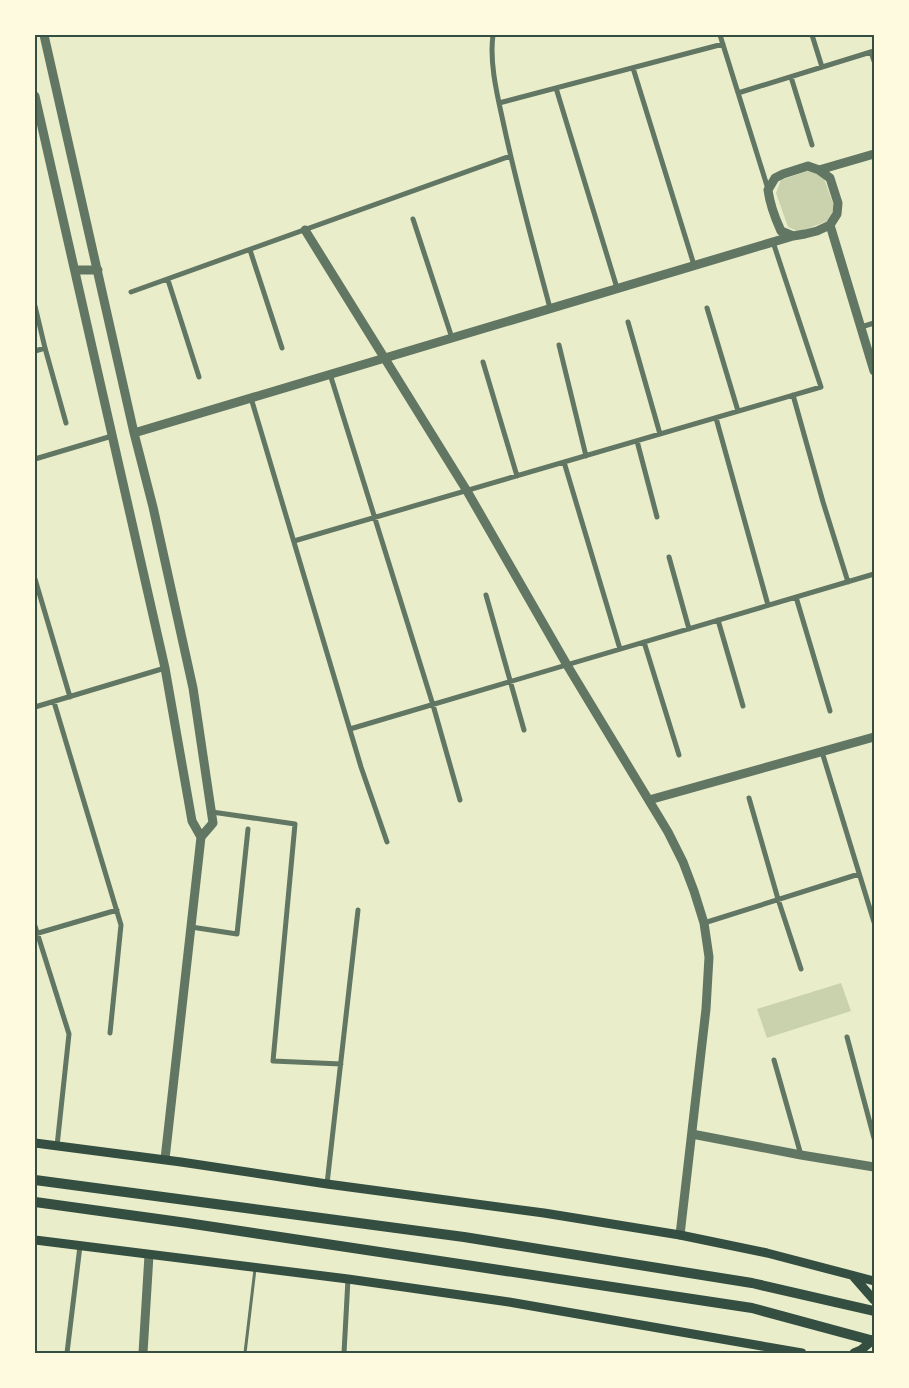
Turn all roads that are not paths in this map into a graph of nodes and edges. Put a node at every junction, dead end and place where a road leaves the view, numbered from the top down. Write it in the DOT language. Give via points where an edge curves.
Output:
graph roads {
  1 [pos="44,35"];
  2 [pos="492,35"];
  3 [pos="720,35"];
  4 [pos="812,35"];
  5 [pos="723,44"];
  6 [pos="873,52"];
  7 [pos="874,61"];
  8 [pos="822,67"];
  9 [pos="633,68"];
  10 [pos="791,77"];
  11 [pos="556,88"];
  12 [pos="738,93"];
  13 [pos="35,96"];
  14 [pos="499,103"];
  15 [pos="812,146"];
  16 [pos="874,154"];
  17 [pos="510,156"];
  18 [pos="819,170"];
  19 [pos="768,190"];
  20 [pos="412,219"];
  21 [pos="830,225"];
  22 [pos="305,230"];
  23 [pos="793,236"];
  24 [pos="773,242"];
  25 [pos="250,250"];
  26 [pos="694,265"];
  27 [pos="74,270"];
  28 [pos="98,270"];
  29 [pos="168,280"];
  30 [pos="618,288"];
  31 [pos="131,292"];
  32 [pos="35,306"];
  33 [pos="550,308"];
  34 [pos="706,308"];
  35 [pos="628,322"];
  36 [pos="874,323"];
  37 [pos="861,327"];
  38 [pos="452,338"];
  39 [pos="559,345"];
  40 [pos="45,348"];
  41 [pos="282,348"];
  42 [pos="35,351"];
  43 [pos="385,358"];
  44 [pos="483,362"];
  45 [pos="874,371"];
  46 [pos="330,374"];
  47 [pos="199,377"];
  48 [pos="793,395"];
  49 [pos="251,398"];
  50 [pos="738,411"];
  51 [pos="716,418"];
  52 [pos="66,423"];
  53 [pos="134,432"];
  54 [pos="660,434"];
  55 [pos="112,436"];
  56 [pos="636,441"];
  57 [pos="586,456"];
  58 [pos="35,459"];
  59 [pos="564,462"];
  60 [pos="517,476"];
  61 [pos="467,491"];
  62 [pos="657,517"];
  63 [pos="375,518"];
  64 [pos="294,541"];
  65 [pos="669,557"];
  66 [pos="874,574"];
  67 [pos="35,580"];
  68 [pos="848,582"];
  69 [pos="486,595"];
  70 [pos="796,597"];
  71 [pos="768,606"];
  72 [pos="718,620"];
  73 [pos="688,629"];
  74 [pos="644,642"];
  75 [pos="620,649"];
  76 [pos="567,665"];
  77 [pos="165,668"];
  78 [pos="511,682"];
  79 [pos="70,697"];
  80 [pos="54,702"];
  81 [pos="432,705"];
  82 [pos="743,706"];
  83 [pos="35,708"];
  84 [pos="830,711"];
  85 [pos="350,729"];
  86 [pos="524,730"];
  87 [pos="874,737"];
  88 [pos="822,752"];
  89 [pos="678,755"];
  90 [pos="749,798"];
  91 [pos="460,800"];
  92 [pos="649,800"];
  93 [pos="212,812"];
  94 [pos="248,829"];
  95 [pos="201,837"];
  96 [pos="387,842"];
  97 [pos="859,874"];
  98 [pos="778,899"];
  99 [pos="116,910"];
  100 [pos="358,910"];
  101 [pos="874,922"];
  102 [pos="704,924"];
  103 [pos="35,926"];
  104 [pos="191,927"];
  105 [pos="36,934"];
  106 [pos="801,969"];
  107 [pos="110,1033"];
  108 [pos="847,1037"];
  109 [pos="774,1060"];
  110 [pos="340,1064"];
  111 [pos="692,1134"];
  112 [pos="874,1138"];
  113 [pos="35,1143"];
  114 [pos="58,1146"];
  115 [pos="802,1155"];
  116 [pos="165,1159"];
  117 [pos="874,1167"];
  118 [pos="35,1180"];
  119 [pos="327,1184"];
  120 [pos="35,1202"];
  121 [pos="680,1235"];
  122 [pos="35,1240"];
  123 [pos="80,1246"];
  124 [pos="149,1255"];
  125 [pos="256,1268"];
  126 [pos="853,1276"];
  127 [pos="348,1279"];
  128 [pos="874,1281"];
  129 [pos="873,1298"];
  130 [pos="874,1311"];
  131 [pos="874,1340"];
  132 [pos="858,1351"];
  133 [pos="67,1353"];
  134 [pos="143,1353"];
  135 [pos="245,1353"];
  136 [pos="344,1353"];
  137 [pos="802,1353"];
  1 -- 28 [label="street"];
  2 -- 14 [label="street"];
  3 -- 5 [label="street"];
  4 -- 8 [label="street"];
  5 -- 9 [label="street"];
  5 -- 12 [label="street"];
  6 -- 7 [label="street"];
  6 -- 8 [label="street"];
  8 -- 10 [label="street"];
  9 -- 11 [label="street"];
  9 -- 26 [label="street"];
  10 -- 12 [label="street"];
  10 -- 15 [label="street"];
  11 -- 14 [label="street"];
  11 -- 30 [label="street"];
  12 -- 19 [label="street"];
  13 -- 27 [label="street"];
  14 -- 17 [label="street"];
  16 -- 18 [label="street"];
  17 -- 22 [label="street"];
  17 -- 33 [label="street"];
  18 -- 19 [label="street" via="808,166 783,174 775,178"];
  18 -- 21 [label="street" via="830,178 838,203 837,214"];
  19 -- 23 [label="street" via="774,216 782,231"];
  20 -- 38 [label="street"];
  21 -- 23 [label="street"];
  21 -- 37 [label="street"];
  22 -- 25 [label="street"];
  22 -- 43 [label="street"];
  23 -- 24 [label="street"];
  24 -- 26 [label="street"];
  24 -- 48 [label="street" via="821,387"];
  25 -- 29 [label="street"];
  25 -- 41 [label="street"];
  26 -- 30 [label="street"];
  27 -- 28 [label="street"];
  27 -- 55 [label="street"];
  28 -- 53 [label="street"];
  29 -- 31 [label="street"];
  29 -- 47 [label="street"];
  30 -- 33 [label="street"];
  32 -- 40 [label="street"];
  33 -- 38 [label="street"];
  34 -- 50 [label="street"];
  35 -- 54 [label="street"];
  36 -- 37 [label="street"];
  37 -- 45 [label="street"];
  38 -- 43 [label="street"];
  39 -- 57 [label="street"];
  40 -- 42 [label="street"];
  40 -- 52 [label="street"];
  43 -- 46 [label="street"];
  43 -- 61 [label="street"];
  44 -- 60 [label="street"];
  46 -- 49 [label="street"];
  46 -- 63 [label="street"];
  48 -- 50 [label="street"];
  48 -- 68 [label="street"];
  49 -- 53 [label="street"];
  49 -- 64 [label="street"];
  50 -- 51 [label="street"];
  51 -- 54 [label="street"];
  51 -- 71 [label="street"];
  53 -- 93 [label="street" via="193,688"];
  54 -- 56 [label="street"];
  55 -- 58 [label="street"];
  55 -- 77 [label="street"];
  56 -- 57 [label="street"];
  56 -- 62 [label="street"];
  57 -- 59 [label="street"];
  59 -- 60 [label="street"];
  59 -- 75 [label="street"];
  60 -- 61 [label="street"];
  61 -- 63 [label="street"];
  61 -- 76 [label="street"];
  63 -- 64 [label="street"];
  63 -- 81 [label="street"];
  64 -- 85 [label="street"];
  65 -- 73 [label="street"];
  66 -- 68 [label="street"];
  67 -- 79 [label="street"];
  68 -- 70 [label="street"];
  69 -- 78 [label="street"];
  70 -- 71 [label="street"];
  70 -- 84 [label="street"];
  71 -- 72 [label="street"];
  72 -- 73 [label="street"];
  72 -- 82 [label="street"];
  73 -- 74 [label="street"];
  74 -- 75 [label="street"];
  74 -- 89 [label="street"];
  75 -- 76 [label="street"];
  76 -- 78 [label="street"];
  76 -- 92 [label="street"];
  77 -- 79 [label="street"];
  77 -- 95 [label="street" via="192,821"];
  78 -- 81 [label="street"];
  78 -- 86 [label="street"];
  79 -- 80 [label="street"];
  80 -- 83 [label="street"];
  80 -- 99 [label="street"];
  81 -- 85 [label="street"];
  81 -- 91 [label="street"];
  85 -- 96 [label="street"];
  87 -- 88 [label="street"];
  88 -- 92 [label="street"];
  88 -- 97 [label="street"];
  90 -- 98 [label="street"];
  92 -- 102 [label="street" via="683,862"];
  93 -- 95 [label="street" via="214,824"];
  93 -- 110 [label="street" via="295,824 273,1061"];
  94 -- 104 [label="street" via="237,934"];
  95 -- 104 [label="street"];
  97 -- 98 [label="street"];
  97 -- 101 [label="street"];
  98 -- 102 [label="street"];
  98 -- 106 [label="street"];
  99 -- 105 [label="street"];
  99 -- 107 [label="street" via="120,925"];
  100 -- 110 [label="street"];
  102 -- 111 [label="street" via="709,957"];
  103 -- 105 [label="street"];
  104 -- 116 [label="street"];
  105 -- 114 [label="street" via="69,1034"];
  108 -- 112 [label="street"];
  109 -- 115 [label="street"];
  110 -- 119 [label="street"];
  111 -- 115 [label="street"];
  111 -- 121 [label="street"];
  113 -- 114 [label="main road"];
  114 -- 116 [label="main road"];
  115 -- 117 [label="street"];
  116 -- 119 [label="main road"];
  118 -- 130 [label="main road" via="464,1237 752,1283"];
  119 -- 121 [label="main road"];
  120 -- 131 [label="main road" via="752,1308"];
  121 -- 126 [label="main road"];
  122 -- 123 [label="main road"];
  123 -- 124 [label="main road"];
  123 -- 133 [label="street"];
  124 -- 125 [label="main road"];
  124 -- 134 [label="street"];
  125 -- 127 [label="main road"];
  125 -- 135 [label="lane"];
  126 -- 128 [label="main road"];
  126 -- 129 [label="main road"];
  127 -- 136 [label="street"];
  127 -- 137 [label="main road" via="509,1302"];
  131 -- 132 [label="main road"];
}
